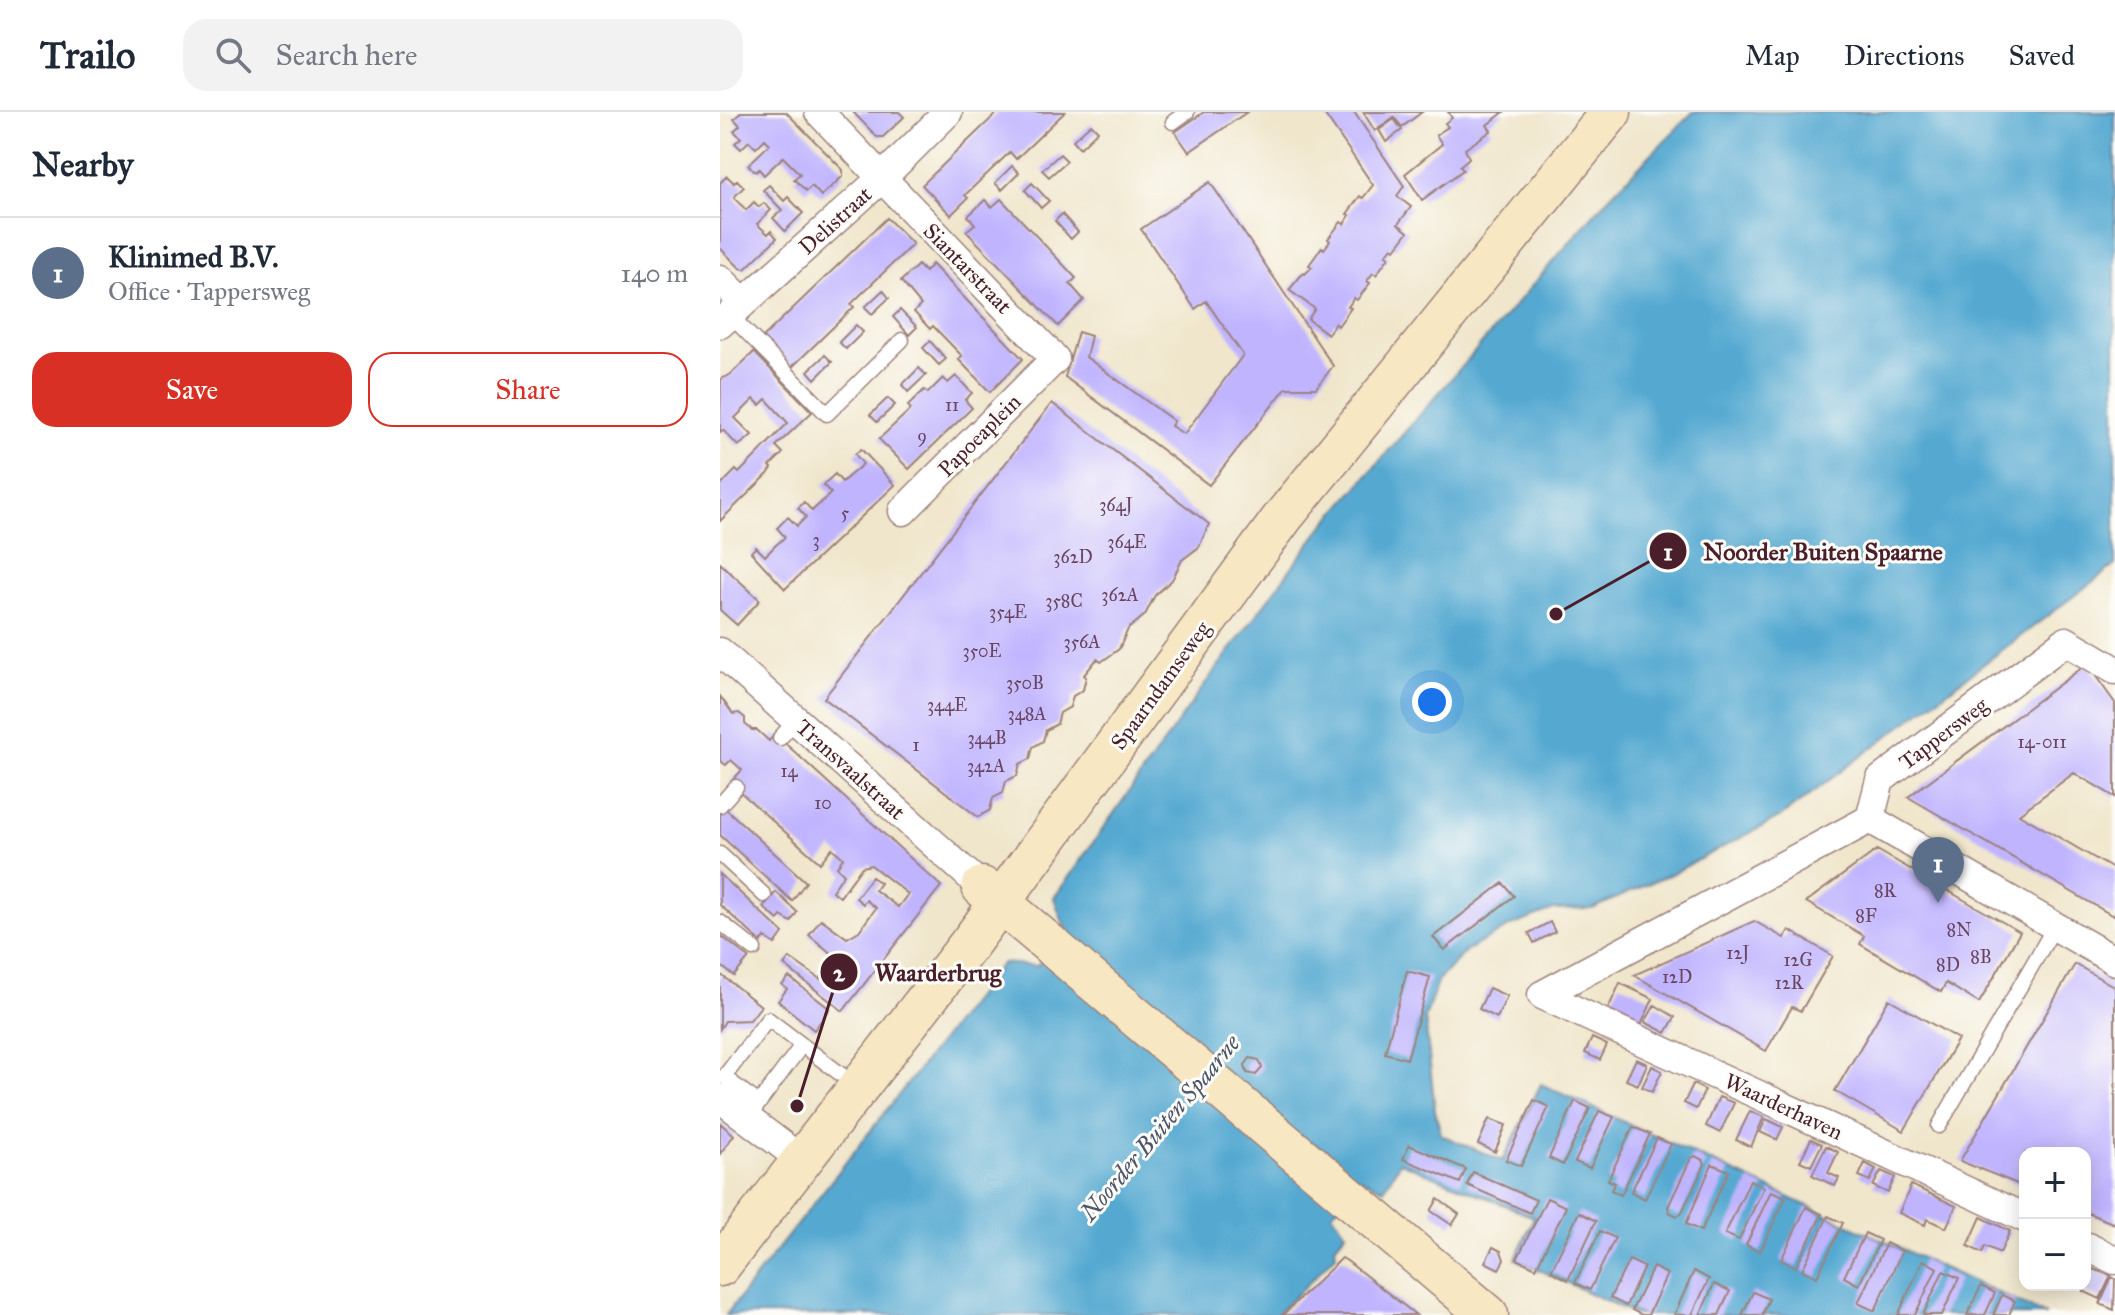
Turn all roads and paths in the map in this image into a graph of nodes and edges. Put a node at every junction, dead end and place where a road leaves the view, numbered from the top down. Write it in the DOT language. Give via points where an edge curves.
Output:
graph roads {
  1 [pos="819,112"];
  2 [pos="948,112"];
  3 [pos="1187,112"];
  4 [pos="1579,112"];
  5 [pos="1611,112"];
  6 [pos="1173,122"];
  7 [pos="882,178"];
  8 [pos="720,279"];
  9 [pos="731,314"];
  10 [pos="902,340"];
  11 [pos="1055,359"];
  12 [pos="903,511"];
  13 [pos="720,652"];
  14 [pos="2115,670"];
  15 [pos="736,787"];
  16 [pos="720,805"];
  17 [pos="1870,819"];
  18 [pos="720,854"];
  19 [pos="991,894"];
  20 [pos="764,895"];
  21 [pos="720,922"];
  22 [pos="2055,926"];
  23 [pos="754,949"];
  24 [pos="2115,961"];
  25 [pos="802,1045"];
  26 [pos="849,1081"];
  27 [pos="721,1083"];
  28 [pos="754,1111"];
  29 [pos="1939,1126"];
  30 [pos="793,1153"];
  31 [pos="2019,1215"];
  32 [pos="1382,1223"];
  33 [pos="720,1225"];
  34 [pos="2091,1249"];
  35 [pos="2115,1260"];
  36 [pos="720,1266"];
  37 [pos="1488,1315"];
  38 [pos="1519,1315"];
  1 -- 7 [label="street, Siantarstraat"];
  2 -- 7 [label="street, Delistraat"];
  3 -- 6 [label="lane"];
  4 -- 19 [label="main road, Spaarndamseweg" via="1264,503"];
  5 -- 19 [label="main road, Spaarndamseweg" via="1283,517"];
  7 -- 9 [label="street, Delistraat"];
  7 -- 11 [label="street, Siantarstraat"];
  8 -- 9 [label="street"];
  9 -- 10 [label="lane" via="827,414"];
  11 -- 12 [label="street, Papoeaplein"];
  13 -- 19 [label="street, Transvaalstraat" via="788,729"];
  14 -- 17 [label="street, Tappersweg" via="2066,641 1880,780"];
  15 -- 16 [label="lane"];
  17 -- 22 [label="street"];
  17 -- 31 [label="street, Waarderhaven" via="1542,995"];
  18 -- 20 [label="lane"];
  19 -- 26 [label="main road, Spaarndamseweg"];
  19 -- 32 [label="main road"];
  21 -- 23 [label="lane"];
  22 -- 24 [label="street"];
  22 -- 29 [label="lane"];
  25 -- 26 [label="lane"];
  25 -- 27 [label="lane" via="768,1019"];
  25 -- 28 [label="lane"];
  26 -- 30 [label="main road, Spaarndamseweg"];
  27 -- 28 [label="street"];
  28 -- 30 [label="street"];
  30 -- 33 [label="main road, Spaarndamseweg"];
  30 -- 36 [label="main road, Spaarndamseweg"];
  32 -- 37 [label="main road"];
  32 -- 38 [label="main road"];
  34 -- 35 [label="street"];
}
